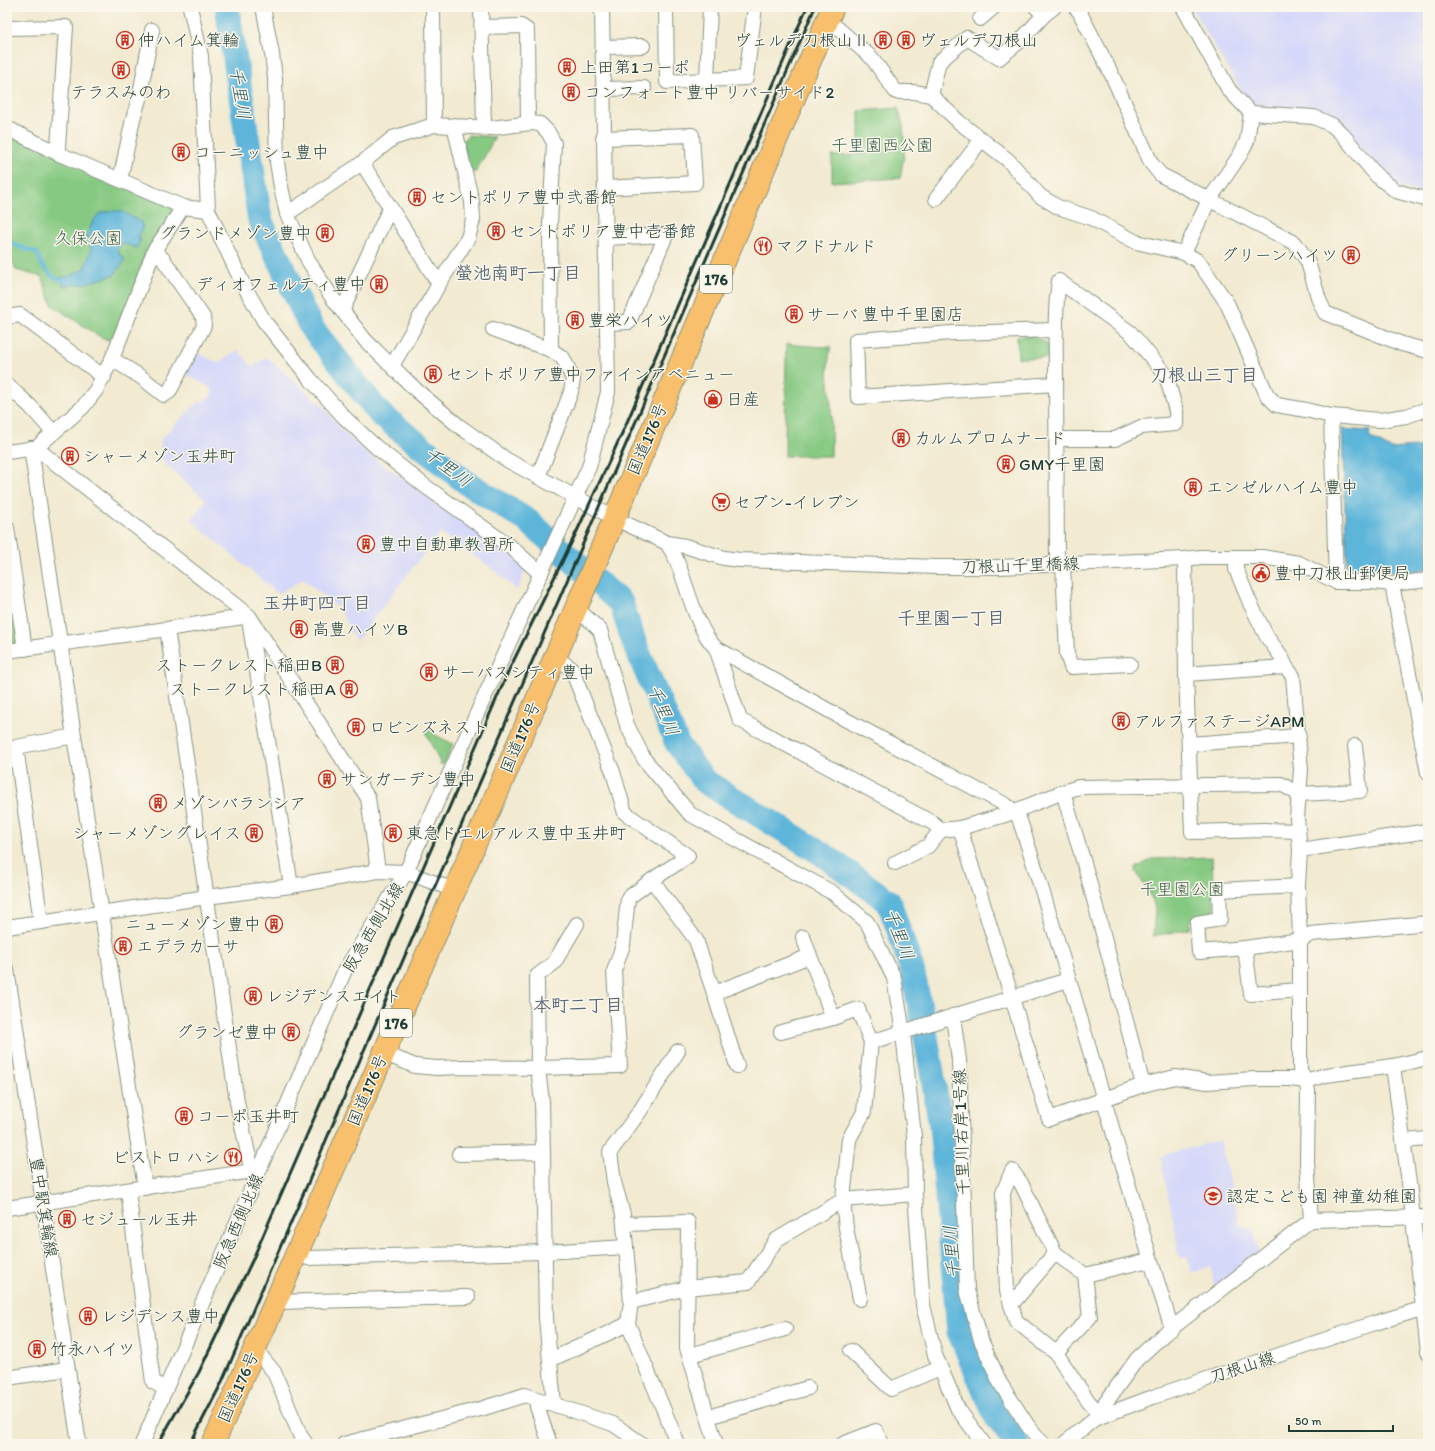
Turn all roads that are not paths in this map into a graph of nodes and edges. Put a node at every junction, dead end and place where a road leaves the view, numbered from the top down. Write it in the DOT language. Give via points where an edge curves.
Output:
graph roads {
  1 [pos="190,7"];
  2 [pos="263,7"];
  3 [pos="433,7"];
  4 [pos="481,7"];
  5 [pos="602,7"];
  6 [pos="666,7"];
  7 [pos="710,7"];
  8 [pos="755,7"];
  9 [pos="994,7"];
  10 [pos="1075,7"];
  11 [pos="1183,7"];
  12 [pos="1045,10"];
  13 [pos="831,13"];
  14 [pos="980,19"];
  15 [pos="482,27"];
  16 [pos="7,28"];
  17 [pos="152,30"];
  18 [pos="643,46"];
  19 [pos="603,47"];
  20 [pos="707,80"];
  21 [pos="644,88"];
  22 [pos="603,89"];
  23 [pos="931,95"];
  24 [pos="1251,113"];
  25 [pos="528,123"];
  26 [pos="434,125"];
  27 [pos="454,125"];
  28 [pos="484,126"];
  29 [pos="7,128"];
  30 [pos="603,138"];
  31 [pos="982,139"];
  32 [pos="57,153"];
  33 [pos="362,163"];
  34 [pos="120,180"];
  35 [pos="605,188"];
  36 [pos="936,199"];
  37 [pos="1209,200"];
  38 [pos="1428,200"];
  39 [pos="182,207"];
  40 [pos="390,208"];
  41 [pos="208,210"];
  42 [pos="287,214"];
  43 [pos="606,238"];
  44 [pos="154,251"];
  45 [pos="1184,253"];
  46 [pos="440,284"];
  47 [pos="342,311"];
  48 [pos="7,317"];
  49 [pos="608,323"];
  50 [pos="493,329"];
  51 [pos="1056,330"];
  52 [pos="552,350"];
  53 [pos="1428,351"];
  54 [pos="112,359"];
  55 [pos="392,366"];
  56 [pos="104,377"];
  57 [pos="1056,384"];
  58 [pos="7,385"];
  59 [pos="1428,409"];
  60 [pos="1331,416"];
  61 [pos="53,432"];
  62 [pos="1056,439"];
  63 [pos="33,448"];
  64 [pos="7,452"];
  65 [pos="538,477"];
  66 [pos="575,497"];
  67 [pos="614,518"];
  68 [pos="7,528"];
  69 [pos="667,542"];
  70 [pos="1236,557"];
  71 [pos="1185,559"];
  72 [pos="1060,564"];
  73 [pos="542,571"];
  74 [pos="1428,580"];
  75 [pos="1336,582"];
  76 [pos="1392,584"];
  77 [pos="577,606"];
  78 [pos="249,616"];
  79 [pos="167,629"];
  80 [pos="60,644"];
  81 [pos="716,648"];
  82 [pos="24,649"];
  83 [pos="7,651"];
  84 [pos="555,657"];
  85 [pos="1130,664"];
  86 [pos="1286,667"];
  87 [pos="1186,674"];
  88 [pos="74,736"];
  89 [pos="1299,736"];
  90 [pos="1189,744"];
  91 [pos="1355,746"];
  92 [pos="1428,774"];
  93 [pos="1191,785"];
  94 [pos="1063,792"];
  95 [pos="1299,794"];
  96 [pos="1014,811"];
  97 [pos="960,828"];
  98 [pos="941,830"];
  99 [pos="1298,831"];
  100 [pos="1428,831"];
  101 [pos="1300,850"];
  102 [pos="895,863"];
  103 [pos="378,871"];
  104 [pos="406,872"];
  105 [pos="652,880"];
  106 [pos="290,886"];
  107 [pos="1298,886"];
  108 [pos="454,890"];
  109 [pos="207,897"];
  110 [pos="101,913"];
  111 [pos="41,922"];
  112 [pos="1428,923"];
  113 [pos="577,924"];
  114 [pos="7,928"];
  115 [pos="803,937"];
  116 [pos="1300,940"];
  117 [pos="1245,948"];
  118 [pos="810,956"];
  119 [pos="7,971"];
  120 [pos="1068,980"];
  121 [pos="1299,990"];
  122 [pos="714,993"];
  123 [pos="1012,998"];
  124 [pos="10,1014"];
  125 [pos="953,1016"];
  126 [pos="833,1018"];
  127 [pos="781,1032"];
  128 [pos="903,1033"];
  129 [pos="871,1042"];
  130 [pos="678,1051"];
  131 [pos="383,1053"];
  132 [pos="1428,1058"];
  133 [pos="736,1066"];
  134 [pos="1393,1066"];
  135 [pos="538,1068"];
  136 [pos="1306,1081"];
  137 [pos="1143,1085"];
  138 [pos="1103,1100"];
  139 [pos="1428,1140"];
  140 [pos="1404,1141"];
  141 [pos="542,1152"];
  142 [pos="459,1154"];
  143 [pos="259,1170"];
  144 [pos="145,1188"];
  145 [pos="128,1191"];
  146 [pos="915,1194"];
  147 [pos="843,1200"];
  148 [pos="43,1202"];
  149 [pos="7,1208"];
  150 [pos="1413,1217"];
  151 [pos="1428,1217"];
  152 [pos="1311,1220"];
  153 [pos="624,1224"];
  154 [pos="626,1247"];
  155 [pos="545,1252"];
  156 [pos="1055,1253"];
  157 [pos="296,1255"];
  158 [pos="1150,1260"];
  159 [pos="1085,1275"];
  160 [pos="687,1288"];
  161 [pos="468,1297"];
  162 [pos="860,1299"];
  163 [pos="276,1302"];
  164 [pos="631,1302"];
  165 [pos="1011,1305"];
  166 [pos="1426,1307"];
  167 [pos="628,1324"];
  168 [pos="1172,1328"];
  169 [pos="785,1329"];
  170 [pos="255,1349"];
  171 [pos="851,1351"];
  172 [pos="1428,1352"];
  173 [pos="1056,1353"];
  174 [pos="690,1355"];
  175 [pos="550,1360"];
  176 [pos="940,1368"];
  177 [pos="68,1369"];
  178 [pos="7,1378"];
  179 [pos="808,1388"];
  180 [pos="166,1389"];
  181 [pos="551,1403"];
  182 [pos="1096,1416"];
  183 [pos="708,1417"];
  184 [pos="79,1444"];
  185 [pos="142,1444"];
  186 [pos="213,1444"];
  187 [pos="306,1444"];
  188 [pos="344,1444"];
  189 [pos="548,1444"];
  190 [pos="642,1444"];
  191 [pos="678,1444"];
  192 [pos="716,1444"];
  193 [pos="843,1444"];
  194 [pos="881,1444"];
  195 [pos="984,1444"];
  196 [pos="1043,1444"];
  197 [pos="1064,1444"];
  1 -- 41 [label="street" via="202,56"];
  2 -- 42 [label="street, 刀根山千里橋線" via="275,78 277,162"];
  3 -- 26 [label="street"];
  4 -- 15 [label="street"];
  5 -- 19 [label="street"];
  6 -- 20 [label="street" via="667,82"];
  7 -- 20 [label="street"];
  8 -- 20 [label="street" via="746,78"];
  9 -- 14 [label="street"];
  10 -- 37 [label="street" via="1112,75 1151,163 1161,175"];
  11 -- 24 [label="street" via="1229,90"];
  12 -- 23 [label="street" via="1021,40 999,58 967,38 939,62"];
  13 -- 23 [label="street" via="872,58 896,92"];
  13 -- 67 [label="highway, 国道176号 / 176"];
  15 -- 25 [label="street" via="521,26 527,30"];
  15 -- 28 [label="street"];
  16 -- 32 [label="street" via="66,27"];
  17 -- 34 [label="street" via="140,98"];
  18 -- 19 [label="street"];
  19 -- 22 [label="street"];
  21 -- 22 [label="street"];
  22 -- 30 [label="street"];
  23 -- 31 [label="street" via="959,122"];
  24 -- 37 [label="street" via="1247,141"];
  24 -- 38 [label="street" via="1314,117 1343,135 1376,175 1396,191"];
  25 -- 28 [label="street" via="491,128"];
  25 -- 52 [label="street" via="540,124 554,143 550,224"];
  26 -- 27 [label="street"];
  26 -- 33 [label="street" via="393,138"];
  27 -- 28 [label="street"];
  27 -- 46 [label="street" via="472,202 473,220 468,238"];
  29 -- 32 [label="street"];
  30 -- 35 [label="street"];
  30 -- 35 [label="street" via="692,136 695,183"];
  31 -- 36 [label="street"];
  31 -- 45 [label="street" via="1008,160 1040,196 1058,207 1090,218 1136,242"];
  32 -- 34 [label="street"];
  33 -- 40 [label="street"];
  33 -- 42 [label="street"];
  34 -- 39 [label="street"];
  35 -- 43 [label="street"];
  37 -- 45 [label="street"];
  37 -- 53 [label="street" via="1295,243 1308,262 1318,300 1325,313 1402,344"];
  39 -- 41 [label="street"];
  39 -- 44 [label="street"];
  40 -- 46 [label="street"];
  40 -- 47 [label="street"];
  41 -- 73 [label="street" via="242,282 264,320 344,417 425,486"];
  42 -- 47 [label="street, 刀根山千里橋線" via="309,262"];
  43 -- 49 [label="street"];
  43 -- 49 [label="street" via="666,235 629,322"];
  44 -- 54 [label="street"];
  44 -- 54 [label="street" via="203,317 204,326 169,392 164,395"];
  45 -- 60 [label="street" via="1198,261 1227,303 1267,395 1277,405"];
  46 -- 55 [label="street"];
  47 -- 55 [label="street, 刀根山千里橋線" via="365,340"];
  48 -- 56 [label="street" via="20,315"];
  49 -- 66 [label="street" via="608,392 589,467"];
  50 -- 52 [label="street"];
  51 -- 57 [label="street"];
  51 -- 57 [label="street" via="856,340 858,397"];
  51 -- 62 [label="street" via="1059,281 1131,333 1166,375 1176,411 1176,424 1141,427 1115,439"];
  52 -- 65 [label="street" via="563,358 573,378 571,392"];
  54 -- 56 [label="street"];
  55 -- 65 [label="street, 刀根山千里橋線" via="459,426 507,460"];
  56 -- 61 [label="street" via="83,407"];
  57 -- 62 [label="street"];
  58 -- 61 [label="street"];
  59 -- 60 [label="street" via="1380,420"];
  60 -- 75 [label="street"];
  61 -- 63 [label="street"];
  62 -- 72 [label="street"];
  63 -- 64 [label="street"];
  63 -- 78 [label="street"];
  63 -- 80 [label="street"];
  65 -- 66 [label="street, 刀根山千里橋線"];
  66 -- 67 [label="street, 刀根山千里橋線"];
  66 -- 73 [label="street, 阪急西側北線"];
  67 -- 69 [label="street, 刀根山千里橋線"];
  67 -- 77 [label="highway, 国道176号 / 176"];
  68 -- 82 [label="street"];
  69 -- 72 [label="street, 刀根山千里橋線" via="740,560 937,567"];
  69 -- 81 [label="street" via="678,562 700,623"];
  70 -- 71 [label="street, 刀根山千里橋線"];
  70 -- 75 [label="street, 刀根山千里橋線" via="1262,557 1299,563"];
  70 -- 86 [label="street" via="1236,569 1250,603"];
  71 -- 72 [label="street, 刀根山千里橋線"];
  71 -- 87 [label="street"];
  72 -- 85 [label="street" via="1067,654 1071,667"];
  73 -- 104 [label="street, 阪急西側北線"];
  74 -- 76 [label="street, 刀根山千里橋線"];
  75 -- 76 [label="street, 刀根山千里橋線"];
  76 -- 92 [label="street"];
  77 -- 84 [label="highway, 国道176号 / 176"];
  77 -- 128 [label="street" via="600,630 627,726 644,759 690,814 833,893 867,922 894,978"];
  78 -- 79 [label="street"];
  78 -- 103 [label="street" via="368,798"];
  78 -- 106 [label="street"];
  79 -- 80 [label="street"];
  79 -- 109 [label="street"];
  80 -- 82 [label="street"];
  80 -- 88 [label="street"];
  81 -- 96 [label="street"];
  81 -- 98 [label="street" via="740,720 933,823"];
  82 -- 83 [label="street"];
  84 -- 105 [label="street" via="571,668 613,772 625,813 688,856"];
  84 -- 108 [label="highway, 国道176号 / 176"];
  86 -- 87 [label="street"];
  86 -- 89 [label="street" via="1293,676"];
  87 -- 90 [label="street"];
  88 -- 110 [label="street"];
  88 -- 111 [label="street" via="16,747"];
  89 -- 90 [label="street"];
  89 -- 95 [label="street"];
  90 -- 93 [label="street"];
  91 -- 95 [label="street" via="1360,791"];
  93 -- 94 [label="street" via="1079,787"];
  93 -- 95 [label="street" via="1281,784"];
  93 -- 99 [label="street" via="1192,832"];
  94 -- 96 [label="street"];
  94 -- 137 [label="street"];
  95 -- 99 [label="street"];
  96 -- 97 [label="street"];
  96 -- 120 [label="street" via="1019,818 1033,860"];
  97 -- 98 [label="street"];
  97 -- 123 [label="street"];
  98 -- 102 [label="street" via="928,846"];
  99 -- 101 [label="street"];
  100 -- 101 [label="street"];
  101 -- 107 [label="street"];
  103 -- 104 [label="street"];
  103 -- 106 [label="street"];
  104 -- 108 [label="street"];
  104 -- 143 [label="street, 阪急西側北線" via="345,970"];
  105 -- 122 [label="street" via="696,940"];
  105 -- 135 [label="street" via="628,898 623,945 614,971 620,1066"];
  106 -- 109 [label="street"];
  107 -- 116 [label="street"];
  107 -- 117 [label="street" via="1219,890 1220,919 1197,923 1199,952"];
  108 -- 131 [label="highway, 国道176号 / 176"];
  109 -- 110 [label="street"];
  109 -- 143 [label="street" via="237,1102 250,1163"];
  110 -- 111 [label="street"];
  110 -- 144 [label="street"];
  111 -- 114 [label="street"];
  112 -- 116 [label="street" via="1311,934"];
  113 -- 135 [label="street" via="554,963 537,976"];
  115 -- 118 [label="street"];
  116 -- 117 [label="street"];
  116 -- 121 [label="street"];
  117 -- 121 [label="street" via="1251,994"];
  118 -- 122 [label="street"];
  118 -- 126 [label="street"];
  119 -- 124 [label="street, 豊中駅箕輪線"];
  120 -- 123 [label="street"];
  120 -- 138 [label="street"];
  121 -- 136 [label="street" via="1300,1070"];
  122 -- 133 [label="street"];
  123 -- 125 [label="street"];
  123 -- 138 [label="street" via="1049,1119"];
  124 -- 148 [label="street, 豊中駅箕輪線"];
  125 -- 128 [label="street"];
  125 -- 196 [label="street, 千里川右岸1号線" via="959,1060 967,1290 980,1340 1000,1383"];
  126 -- 127 [label="street"];
  126 -- 129 [label="street" via="858,1009"];
  128 -- 129 [label="street"];
  128 -- 146 [label="street" via="914,1136"];
  129 -- 147 [label="street" via="864,1112 850,1139"];
  130 -- 153 [label="street" via="610,1152"];
  131 -- 135 [label="street" via="415,1066"];
  131 -- 157 [label="highway, 国道176号 / 176"];
  132 -- 134 [label="street"];
  134 -- 136 [label="street" via="1326,1075"];
  134 -- 140 [label="street"];
  135 -- 141 [label="street" via="542,1102"];
  136 -- 137 [label="street" via="1255,1079 1207,1082 1174,1077"];
  136 -- 152 [label="street"];
  137 -- 138 [label="street"];
  138 -- 158 [label="street"];
  139 -- 140 [label="street"];
  140 -- 150 [label="street"];
  141 -- 142 [label="street"];
  141 -- 155 [label="street"];
  143 -- 144 [label="street"];
  143 -- 180 [label="street, 阪急西側北線"];
  144 -- 145 [label="street"];
  145 -- 148 [label="street"];
  145 -- 180 [label="street" via="153,1382"];
  146 -- 147 [label="street"];
  146 -- 176 [label="street" via="923,1305"];
  147 -- 160 [label="street" via="776,1240 748,1282"];
  147 -- 162 [label="street"];
  148 -- 149 [label="street"];
  148 -- 177 [label="street, 豊中駅箕輪線"];
  150 -- 151 [label="street"];
  150 -- 152 [label="street"];
  150 -- 166 [label="street"];
  152 -- 168 [label="street"];
  153 -- 154 [label="street"];
  153 -- 160 [label="street" via="688,1222"];
  154 -- 155 [label="street"];
  154 -- 164 [label="street"];
  155 -- 157 [label="street" via="308,1258"];
  155 -- 175 [label="street" via="546,1318"];
  156 -- 159 [label="street"];
  156 -- 165 [label="street"];
  156 -- 165 [label="street" via="1021,1183 1012,1171 1003,1193 1007,1291"];
  157 -- 163 [label="highway, 国道176号 / 176"];
  158 -- 159 [label="street"];
  158 -- 168 [label="street"];
  159 -- 173 [label="street" via="1090,1317"];
  160 -- 164 [label="street"];
  160 -- 174 [label="street"];
  161 -- 163 [label="street"];
  163 -- 170 [label="highway, 国道176号 / 176"];
  164 -- 167 [label="street"];
  165 -- 173 [label="street" via="1016,1321"];
  166 -- 172 [label="street"];
  166 -- 182 [label="street, 刀根山線"];
  167 -- 175 [label="street"];
  167 -- 191 [label="street"];
  168 -- 182 [label="street" via="1137,1359"];
  169 -- 174 [label="street"];
  170 -- 186 [label="highway, 国道176号 / 176"];
  170 -- 187 [label="street" via="274,1372"];
  171 -- 176 [label="street" via="890,1389"];
  173 -- 182 [label="street"];
  174 -- 183 [label="street"];
  175 -- 181 [label="street"];
  176 -- 195 [label="street" via="958,1409"];
  177 -- 178 [label="street"];
  177 -- 184 [label="street, 豊中駅箕輪線"];
  179 -- 183 [label="street"];
  180 -- 185 [label="street, 阪急西側北線"];
  181 -- 188 [label="street" via="525,1395"];
  181 -- 189 [label="street" via="537,1407"];
  181 -- 190 [label="street" via="613,1424"];
  182 -- 197 [label="street, 刀根山線"];
  183 -- 192 [label="street"];
  193 -- 194 [label="street" via="876,1431"];
}
